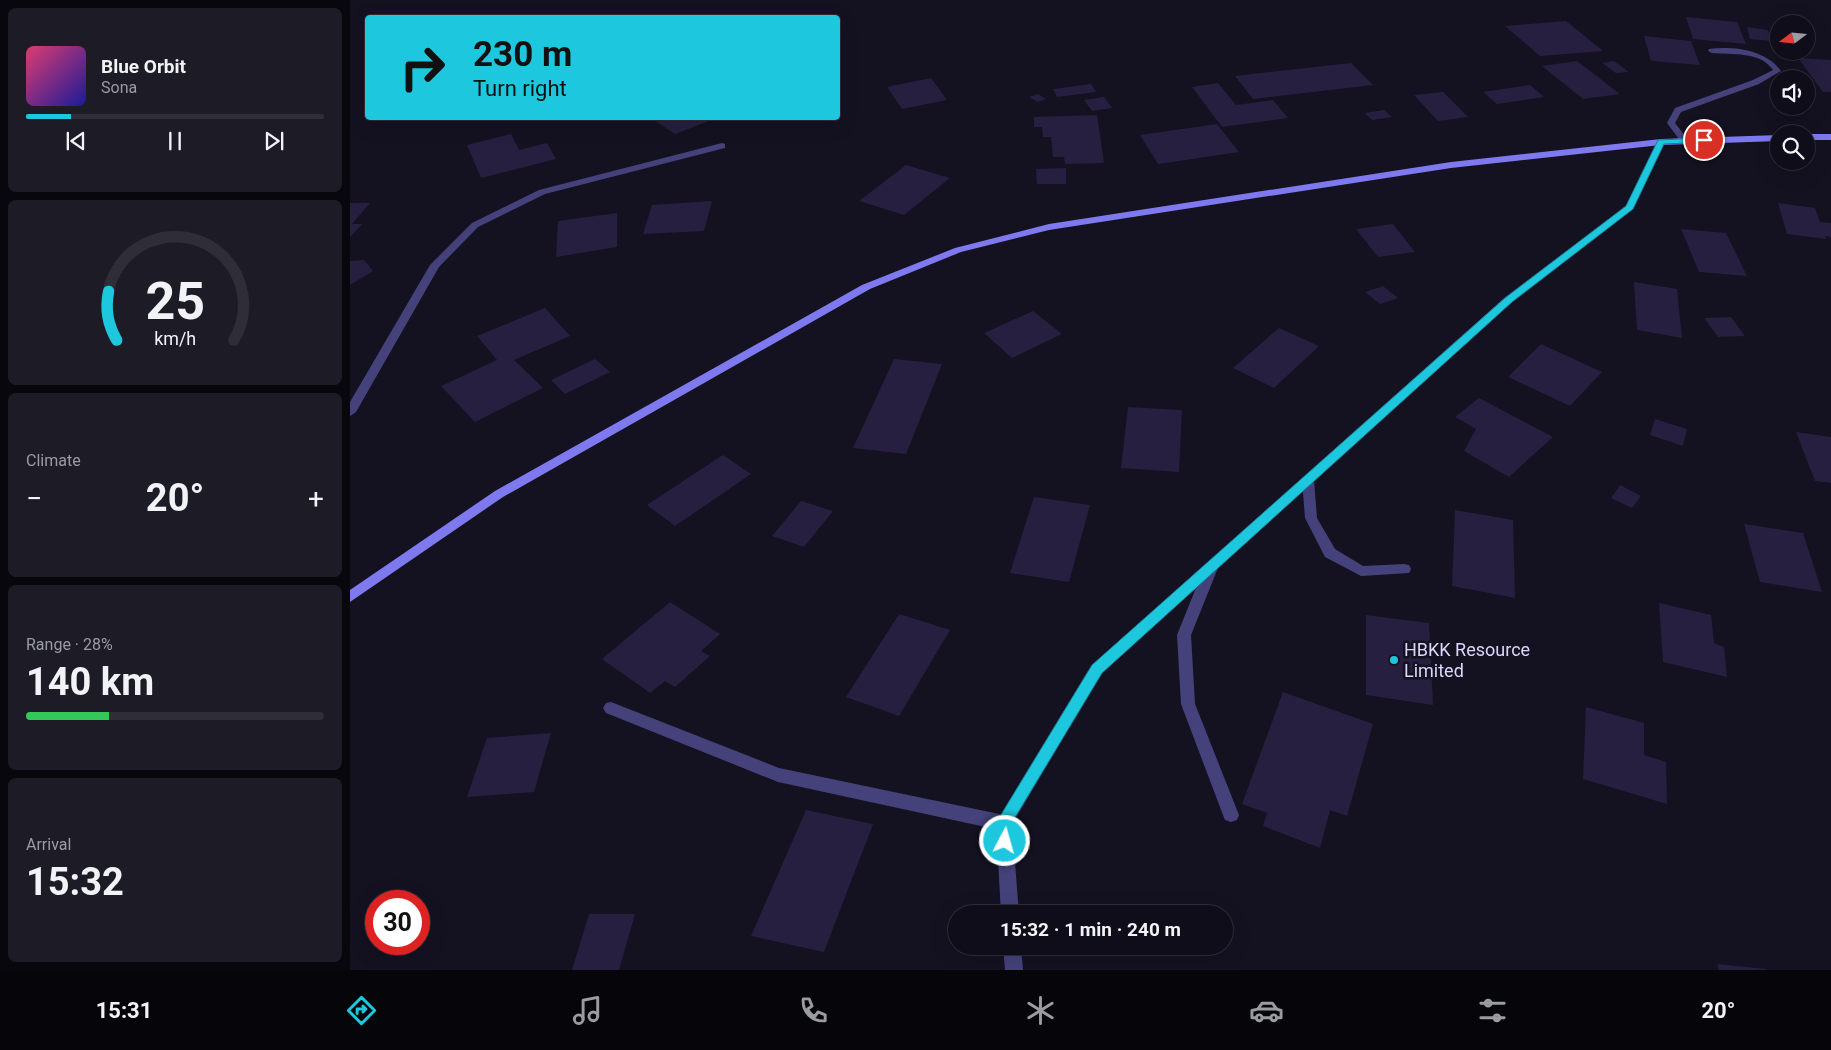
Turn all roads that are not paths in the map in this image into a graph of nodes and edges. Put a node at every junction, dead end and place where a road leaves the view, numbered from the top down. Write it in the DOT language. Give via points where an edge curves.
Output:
graph roads {
  1 [pos="1712,51"];
  2 [pos="1815,137"];
  3 [pos="1831,137"];
  4 [pos="1770,138"];
  5 [pos="1685,141"];
  6 [pos="1661,142"];
  7 [pos="722,146"];
  8 [pos="350,412"];
  9 [pos="1308,480"];
  10 [pos="1210,568"];
  11 [pos="1404,570"];
  12 [pos="350,597"];
  13 [pos="611,708"];
  14 [pos="1231,814"];
  15 [pos="1004,823"];
  16 [pos="1009,905"];
  17 [pos="1013,955"];
  18 [pos="1014,970"];
  1 -- 5 [label="street" via="1758,55 1773,62 1776,71 1756,82 1678,110 1670,123"];
  2 -- 3 [label="street"];
  4 -- 5 [label="street"];
  5 -- 6 [label="street"];
  6 -- 9 [label="street" via="1630,207 1508,300"];
  6 -- 12 [label="street" via="1422,169 1049,227 958,250 866,287 499,494"];
  7 -- 8 [label="street" via="542,192 475,225 435,265"];
  9 -- 10 [label="street"];
  9 -- 11 [label="street" via="1311,518 1330,553 1362,571"];
  10 -- 14 [label="street" via="1184,635 1188,704"];
  10 -- 15 [label="street" via="1097,669"];
  13 -- 15 [label="street" via="778,775"];
  15 -- 16 [label="street"];
  17 -- 18 [label="street"];
}
